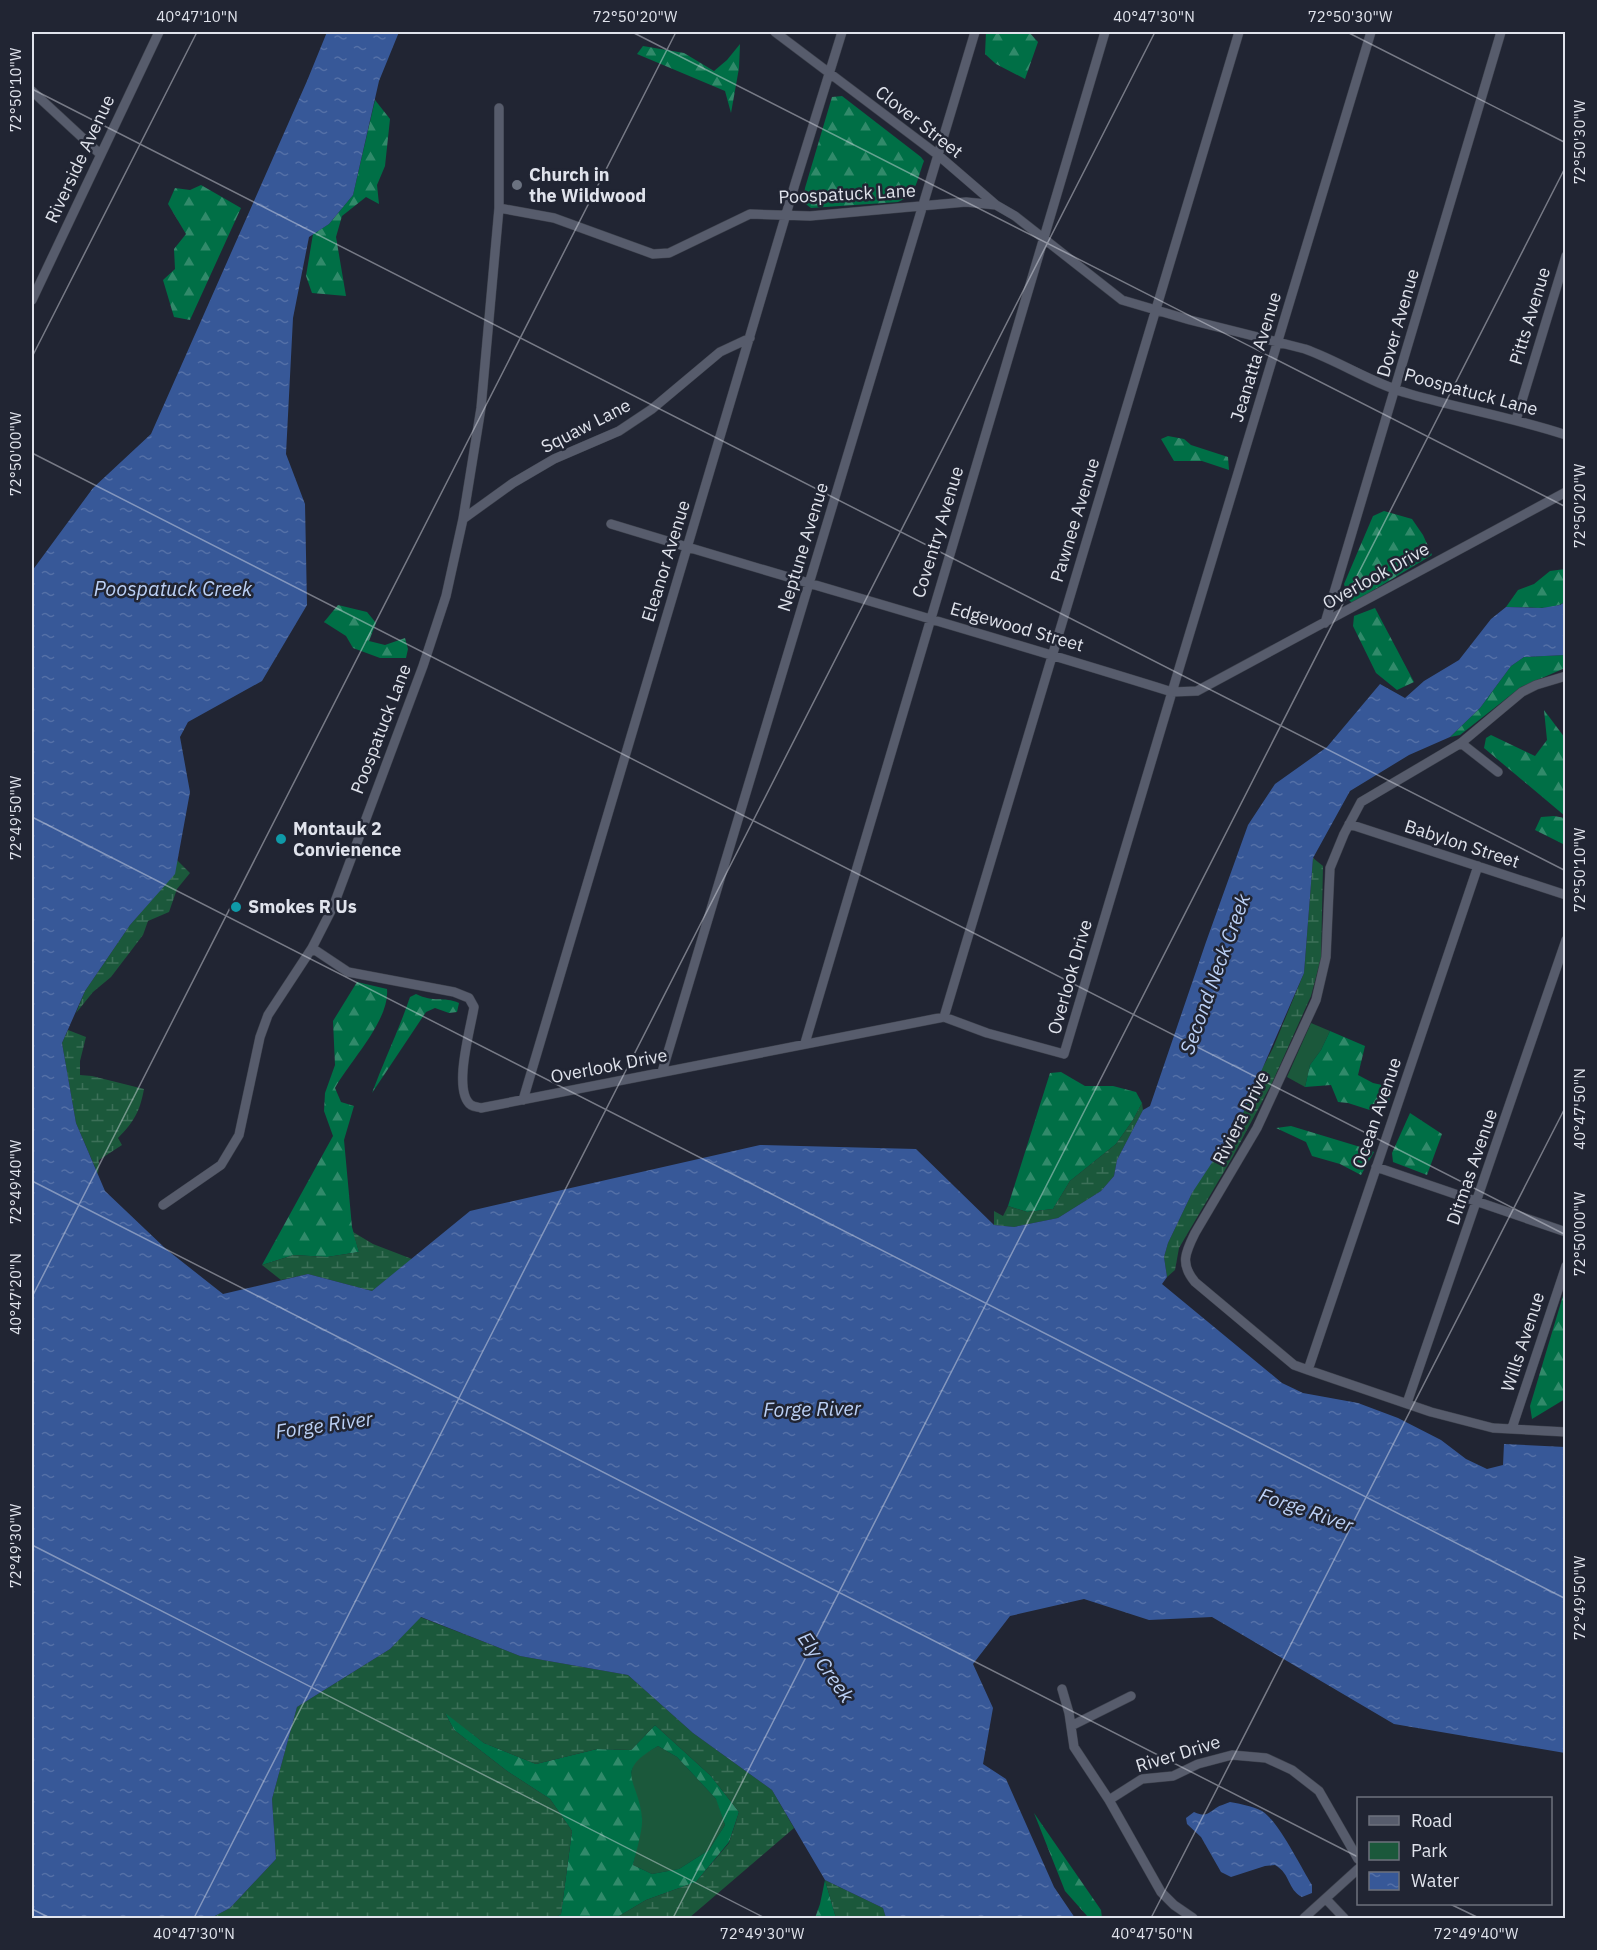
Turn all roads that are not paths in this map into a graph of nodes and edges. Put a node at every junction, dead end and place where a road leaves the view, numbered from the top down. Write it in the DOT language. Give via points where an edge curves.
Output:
graph roads {
  1 [pos="159,32"];
  2 [pos="775,32"];
  3 [pos="842,32"];
  4 [pos="975,32"];
  5 [pos="1105,32"];
  6 [pos="1239,32"];
  7 [pos="1371,32"];
  8 [pos="1501,32"];
  9 [pos="830,74"];
  10 [pos="32,91"];
  11 [pos="498,108"];
  12 [pos="100,154"];
  13 [pos="938,155"];
  14 [pos="996,205"];
  15 [pos="922,207"];
  16 [pos="499,208"];
  17 [pos="787,214"];
  18 [pos="1043,239"];
  19 [pos="1566,256"];
  20 [pos="32,300"];
  21 [pos="1155,310"];
  22 [pos="750,339"];
  23 [pos="1278,341"];
  24 [pos="1395,389"];
  25 [pos="1516,420"];
  26 [pos="1566,435"];
  27 [pos="1566,492"];
  28 [pos="463,519"];
  29 [pos="611,524"];
  30 [pos="687,547"];
  31 [pos="809,585"];
  32 [pos="930,619"];
  33 [pos="1325,622"];
  34 [pos="1052,654"];
  35 [pos="1566,676"];
  36 [pos="1172,692"];
  37 [pos="1461,743"];
  38 [pos="1498,772"];
  39 [pos="1349,824"];
  40 [pos="1478,866"];
  41 [pos="1566,895"];
  42 [pos="1566,940"];
  43 [pos="312,948"];
  44 [pos="944,1017"];
  45 [pos="805,1043"];
  46 [pos="662,1072"];
  47 [pos="523,1100"];
  48 [pos="1376,1167"];
  49 [pos="1478,1201"];
  50 [pos="163,1205"];
  51 [pos="1566,1232"];
  52 [pos="1566,1266"];
  53 [pos="1308,1370"];
  54 [pos="1407,1403"];
  55 [pos="1512,1428"];
  56 [pos="1566,1432"];
  57 [pos="1062,1689"];
  58 [pos="1131,1696"];
  59 [pos="1071,1726"];
  60 [pos="1109,1800"];
  61 [pos="1357,1856"];
  62 [pos="1357,1871"];
  63 [pos="1326,1899"];
  64 [pos="1193,1918"];
  65 [pos="1304,1918"];
  66 [pos="1344,1918"];
  1 -- 12 [label="street, Riverside Avenue"];
  2 -- 9 [label="street, Clover Street"];
  3 -- 9 [label="street, Eleanor Avenue"];
  4 -- 13 [label="street, Neptune Avenue"];
  5 -- 18 [label="street, Coventry Avenue"];
  6 -- 21 [label="street, Pawnee Avenue"];
  7 -- 23 [label="street, Jeanatta Avenue"];
  8 -- 24 [label="street, Dover Avenue"];
  9 -- 13 [label="street, Clover Street"];
  9 -- 17 [label="street, Eleanor Avenue"];
  10 -- 12 [label="street"];
  11 -- 16 [label="street, Poospatuck Lane"];
  12 -- 20 [label="street, Riverside Avenue"];
  13 -- 14 [label="street, Clover Street"];
  13 -- 15 [label="street, Neptune Avenue"];
  14 -- 15 [label="street, Poospatuck Lane" via="966,202"];
  14 -- 18 [label="street, Clover Street"];
  15 -- 17 [label="street, Poospatuck Lane" via="810,216"];
  15 -- 31 [label="street, Neptune Avenue"];
  16 -- 17 [label="street, Poospatuck Lane" via="554,218 653,254 669,253 750,214"];
  16 -- 28 [label="street, Poospatuck Lane" via="481,408"];
  17 -- 22 [label="street, Eleanor Avenue"];
  18 -- 21 [label="street, Poospatuck Lane" via="1122,300"];
  18 -- 32 [label="street, Coventry Avenue"];
  19 -- 25 [label="street, Pitts Avenue"];
  21 -- 23 [label="street, Poospatuck Lane"];
  21 -- 34 [label="street, Pawnee Avenue"];
  22 -- 28 [label="street, Squaw Lane" via="720,352 652,409 619,431 554,459"];
  22 -- 30 [label="street, Eleanor Avenue"];
  23 -- 24 [label="street, Poospatuck Lane" via="1323,356"];
  23 -- 36 [label="street, Jeanatta Avenue"];
  24 -- 25 [label="street, Poospatuck Lane"];
  24 -- 33 [label="street, Dover Avenue"];
  25 -- 26 [label="street, Poospatuck Lane"];
  27 -- 33 [label="street, Overlook Drive"];
  28 -- 43 [label="street, Poospatuck Lane" via="446,596 423,666 333,908"];
  29 -- 30 [label="street, Edgewood Street"];
  30 -- 31 [label="street, Edgewood Street"];
  30 -- 47 [label="street, Eleanor Avenue"];
  31 -- 32 [label="street, Edgewood Street"];
  31 -- 46 [label="street, Neptune Avenue"];
  32 -- 34 [label="street, Edgewood Street"];
  32 -- 45 [label="street, Coventry Avenue"];
  33 -- 36 [label="street, Overlook Drive" via="1197,691"];
  34 -- 36 [label="street, Edgewood Street"];
  34 -- 44 [label="street, Pawnee Avenue"];
  35 -- 37 [label="street, Riviera Drive" via="1522,692"];
  36 -- 44 [label="street, Overlook Drive" via="1064,1054"];
  37 -- 38 [label="street"];
  37 -- 39 [label="street, Riviera Drive" via="1361,802"];
  39 -- 40 [label="street, Babylon Street"];
  39 -- 53 [label="street, Riviera Drive" via="1330,868 1326,957 1316,1000 1257,1128 1191,1240 1185,1265 1195,1282 1294,1365"];
  40 -- 41 [label="street, Babylon Street"];
  40 -- 48 [label="street, Ocean Avenue"];
  42 -- 49 [label="street, Ditmas Avenue"];
  43 -- 47 [label="street, Overlook Drive" via="348,972 469,998 474,1007 462,1077 466,1097 471,1105 481,1108"];
  43 -- 50 [label="street, Poospatuck Lane" via="268,1015 239,1135 221,1165"];
  44 -- 45 [label="street, Overlook Drive"];
  45 -- 46 [label="street, Overlook Drive"];
  46 -- 47 [label="street, Overlook Drive"];
  48 -- 49 [label="street"];
  48 -- 53 [label="street, Ocean Avenue"];
  49 -- 51 [label="street"];
  49 -- 54 [label="street, Ditmas Avenue"];
  52 -- 55 [label="street, Wills Avenue"];
  53 -- 54 [label="street, Riviera Drive"];
  54 -- 55 [label="street, Riviera Drive" via="1493,1428"];
  55 -- 56 [label="street, Riviera Drive"];
  57 -- 59 [label="street"];
  58 -- 59 [label="street"];
  59 -- 60 [label="street" via="1074,1747"];
  60 -- 61 [label="street, River Drive" via="1142,1779 1173,1776 1197,1764 1232,1755 1266,1758 1292,1770 1319,1791"];
  60 -- 64 [label="street" via="1161,1892"];
  62 -- 63 [label="street"];
  63 -- 65 [label="street"];
  63 -- 66 [label="street"];
}
